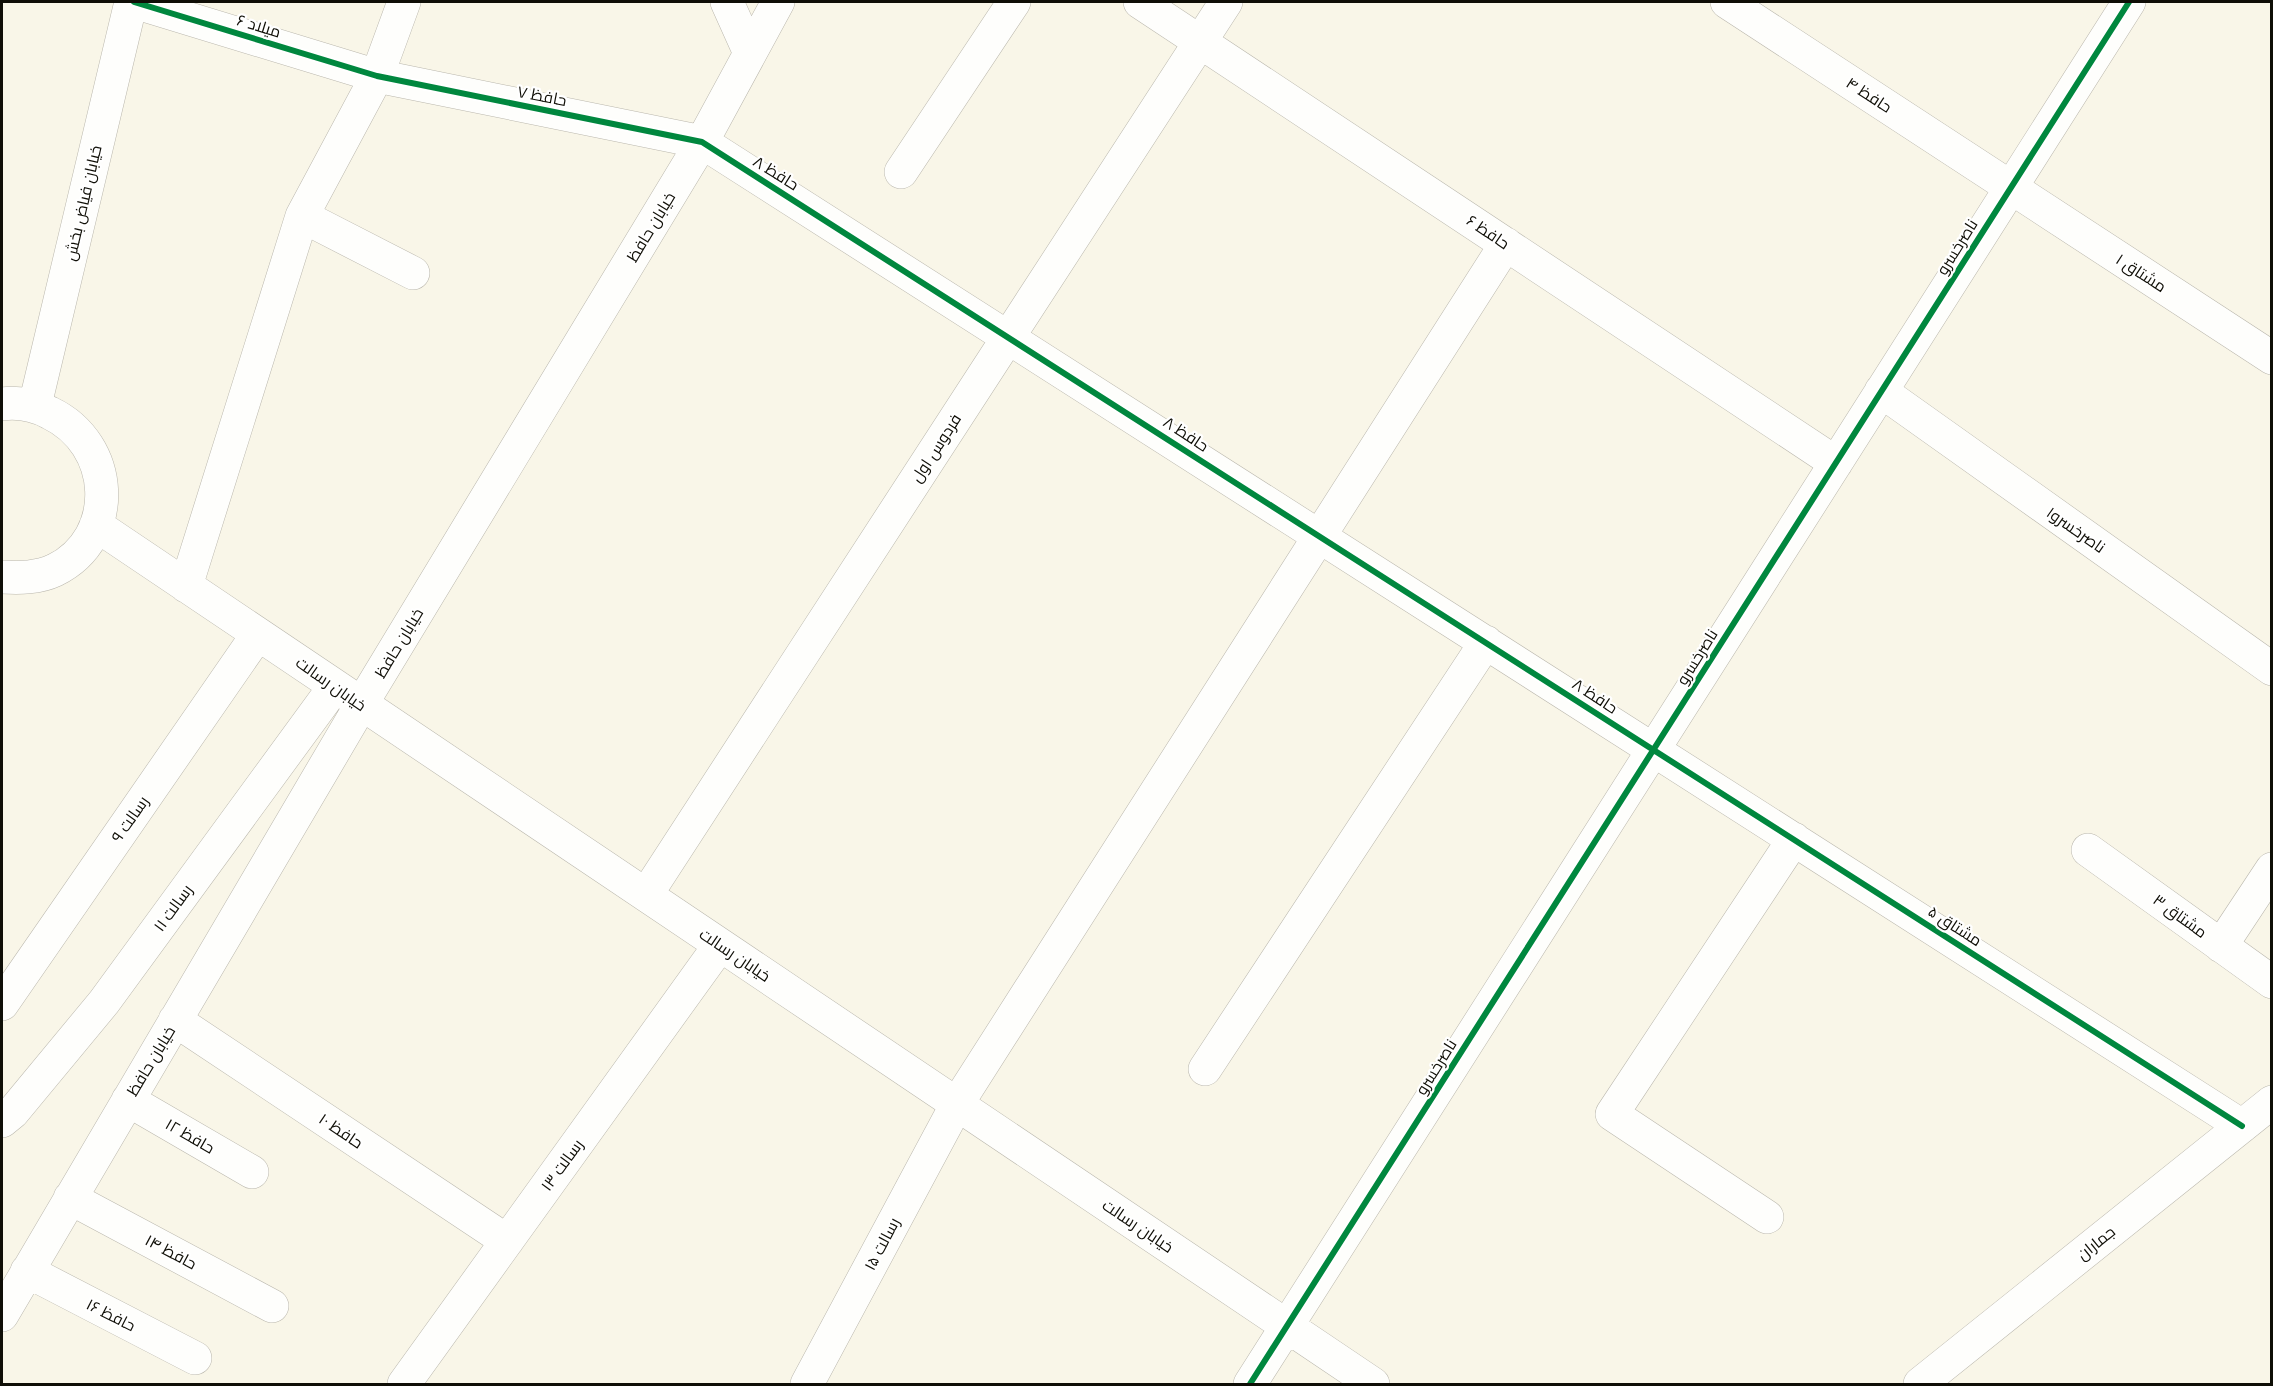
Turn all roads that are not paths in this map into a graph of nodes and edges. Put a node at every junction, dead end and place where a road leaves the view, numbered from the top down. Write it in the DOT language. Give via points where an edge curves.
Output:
graph roads {
  1 [pos="133,2"];
  2 [pos="404,2"];
  3 [pos="727,2"];
  4 [pos="778,2"];
  5 [pos="1014,2"];
  6 [pos="1140,2"];
  7 [pos="1226,2"];
  8 [pos="1726,2"];
  9 [pos="2129,2"];
  10 [pos="1200,42"];
  11 [pos="749,51"];
  12 [pos="377,76"];
  13 [pos="702,142"];
  14 [pos="901,172"];
  15 [pos="2011,188"];
  16 [pos="302,216"];
  17 [pos="1506,244"];
  18 [pos="413,273"];
  19 [pos="1008,337"];
  20 [pos="2271,358"];
  21 [pos="1881,392"];
  22 [pos="2,405"];
  23 [pos="35,405"];
  24 [pos="1836,463"];
  25 [pos="96,525"];
  26 [pos="1320,536"];
  27 [pos="2,577"];
  28 [pos="186,586"];
  29 [pos="258,634"];
  30 [pos="1486,642"];
  31 [pos="2271,669"];
  32 [pos="335,686"];
  33 [pos="361,705"];
  34 [pos="1654,749"];
  35 [pos="1794,839"];
  36 [pos="2088,850"];
  37 [pos="2271,868"];
  38 [pos="646,895"];
  39 [pos="720,945"];
  40 [pos="2221,946"];
  41 [pos="2271,982"];
  42 [pos="2,1004"];
  43 [pos="175,1020"];
  44 [pos="1205,1069"];
  45 [pos="128,1100"];
  46 [pos="957,1104"];
  47 [pos="2262,1113"];
  48 [pos="2,1122"];
  49 [pos="252,1172"];
  50 [pos="70,1198"];
  51 [pos="1767,1217"];
  52 [pos="507,1241"];
  53 [pos="27,1271"];
  54 [pos="272,1306"];
  55 [pos="2,1315"];
  56 [pos="1287,1326"];
  57 [pos="195,1358"];
  58 [pos="404,1384"];
  59 [pos="807,1384"];
  60 [pos="1250,1384"];
  61 [pos="1373,1384"];
  62 [pos="1920,1384"];
  1 -- 12 [label="street, میلاد ۶"];
  1 -- 23 [label="street, خیابان فیاض بخش"];
  2 -- 12 [label="street"];
  3 -- 11 [label="street"];
  4 -- 11 [label="street, خیابان حافظ"];
  5 -- 14 [label="street"];
  6 -- 10 [label="street, حافظ ۶"];
  7 -- 10 [label="street, فردوس اول"];
  8 -- 15 [label="street, حافظ ۴"];
  9 -- 15 [label="street, ناصرخسرو"];
  10 -- 17 [label="street, حافظ ۶"];
  10 -- 19 [label="street, فردوس اول"];
  11 -- 13 [label="street, خیابان حافظ"];
  12 -- 13 [label="street, حافظ ۷"];
  12 -- 16 [label="street"];
  13 -- 19 [label="street, حافظ ۸"];
  13 -- 33 [label="street, خیابان حافظ"];
  15 -- 20 [label="street, مشتاق ۱"];
  15 -- 21 [label="street, ناصرخسرو"];
  16 -- 18 [label="street"];
  16 -- 28 [label="street"];
  17 -- 24 [label="street, حافظ ۶"];
  17 -- 26 [label="street, رسالت ۱۵"];
  19 -- 26 [label="street, حافظ ۸"];
  19 -- 38 [label="street, فردوس اول"];
  21 -- 24 [label="street, ناصرخسرو"];
  21 -- 31 [label="street, ناصرخسرو۱"];
  22 -- 23 [label="street"];
  23 -- 25 [label="street" via="63,419 85,438 100,466 102,495"];
  24 -- 34 [label="street, ناصرخسرو"];
  25 -- 27 [label="street" via="80,551 56,570 27,578"];
  25 -- 28 [label="street, خیابان رسالت"];
  26 -- 30 [label="street, حافظ ۸"];
  26 -- 46 [label="street, رسالت ۱۵"];
  28 -- 29 [label="street, خیابان رسالت"];
  29 -- 32 [label="street, خیابان رسالت"];
  29 -- 42 [label="street, رسالت ۹"];
  30 -- 34 [label="street, حافظ ۸"];
  30 -- 44 [label="street"];
  32 -- 33 [label="street, خیابان رسالت"];
  32 -- 48 [label="street, رسالت ۱۱" via="104,1002"];
  33 -- 38 [label="street, خیابان رسالت"];
  33 -- 43 [label="street, خیابان حافظ"];
  34 -- 35 [label="street, مشتاق ۵"];
  34 -- 56 [label="street, ناصرخسرو"];
  35 -- 47 [label="street, مشتاق ۵"];
  35 -- 51 [label="street" via="1612,1114"];
  36 -- 40 [label="street, مشتاق ۳"];
  37 -- 40 [label="street"];
  38 -- 39 [label="street, خیابان رسالت"];
  39 -- 46 [label="street, خیابان رسالت"];
  39 -- 52 [label="street, رسالت ۱۳"];
  40 -- 41 [label="street, مشتاق ۳"];
  43 -- 45 [label="street, خیابان حافظ"];
  43 -- 52 [label="street, حافظ ۱۰"];
  45 -- 49 [label="street, حافظ ۱۲"];
  45 -- 50 [label="street, خیابان حافظ"];
  46 -- 56 [label="street, خیابان رسالت"];
  46 -- 59 [label="street, رسالت ۱۵"];
  47 -- 62 [label="street, جماران"];
  50 -- 53 [label="street, خیابان حافظ"];
  50 -- 54 [label="street, حافظ ۱۴"];
  52 -- 58 [label="street, رسالت ۱۳"];
  53 -- 55 [label="street, خیابان حافظ"];
  53 -- 57 [label="street, حافظ ۱۶"];
  56 -- 60 [label="street, ناصرخسرو"];
  56 -- 61 [label="street, خیابان رسالت"];
}
